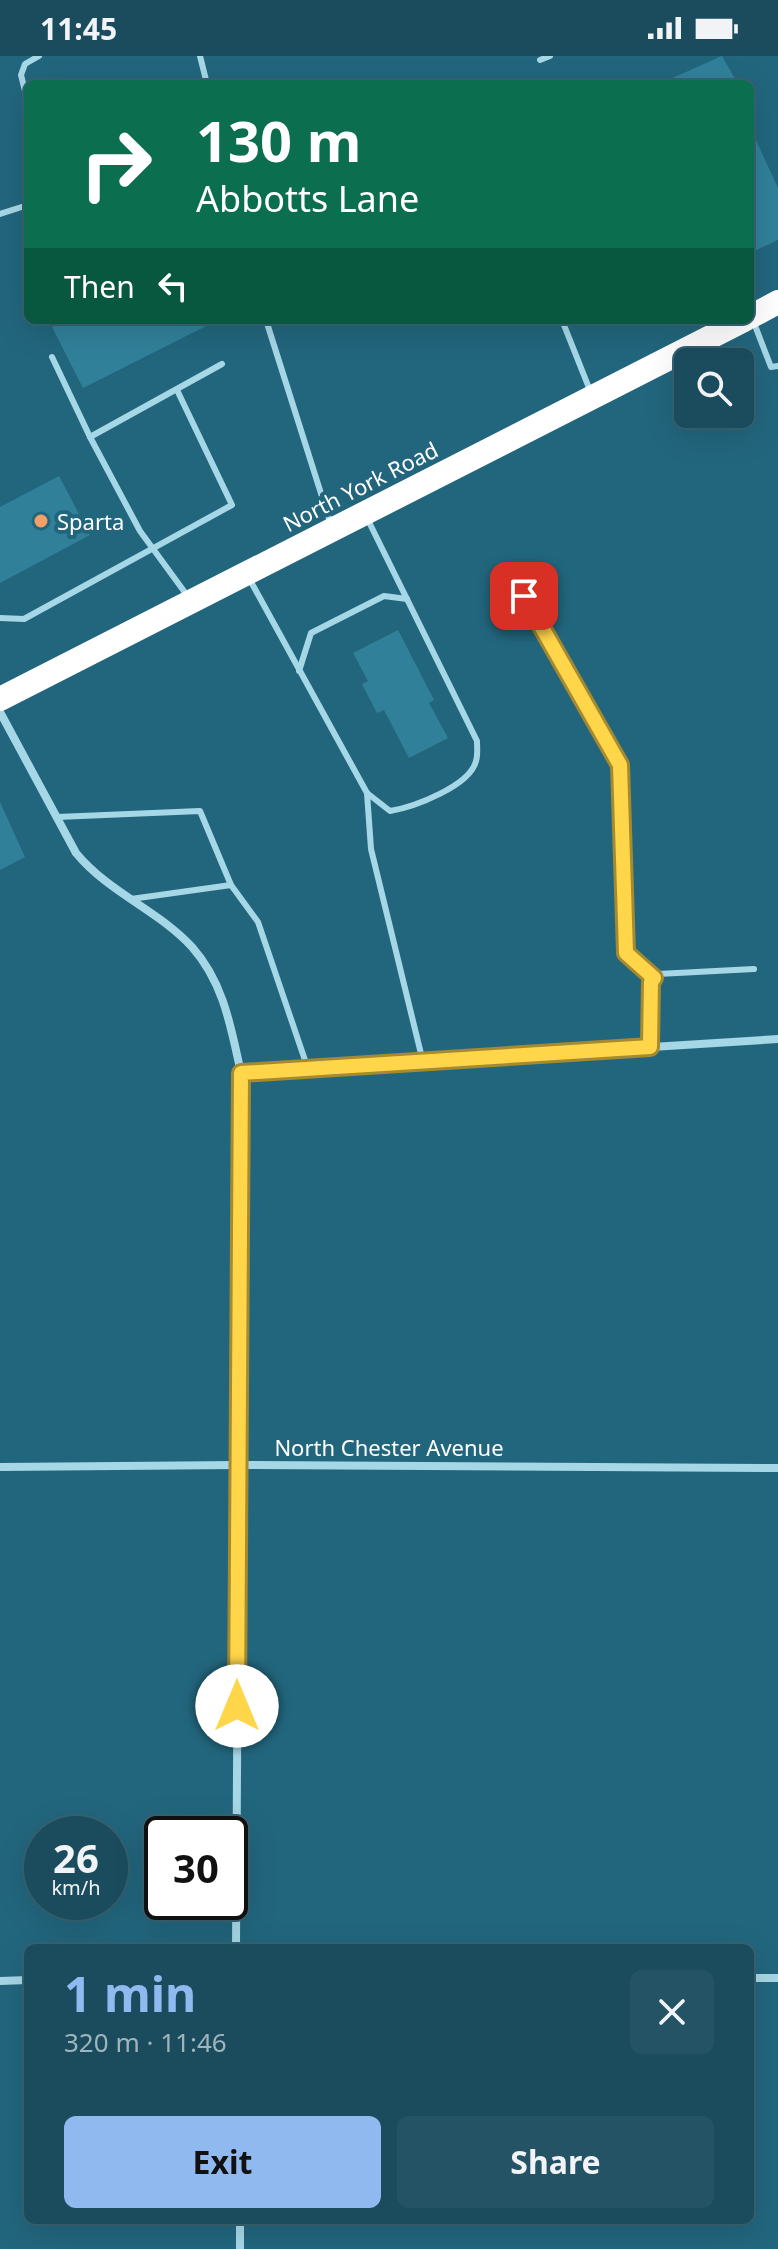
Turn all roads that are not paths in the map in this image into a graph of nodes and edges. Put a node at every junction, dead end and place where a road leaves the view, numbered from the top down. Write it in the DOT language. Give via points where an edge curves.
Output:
graph roads {
  1 [pos="39,56"];
  2 [pos="200,56"];
  3 [pos="550,56"];
  4 [pos="540,60"];
  5 [pos="205,80"];
  6 [pos="24,87"];
  7 [pos="24,206"];
  8 [pos="0,214"];
  9 [pos="778,302"];
  10 [pos="754,315"];
  11 [pos="267,324"];
  12 [pos="564,324"];
  13 [pos="736,324"];
  14 [pos="751,324"];
  15 [pos="52,357"];
  16 [pos="222,364"];
  17 [pos="778,366"];
  18 [pos="177,390"];
  19 [pos="592,396"];
  20 [pos="90,437"];
  21 [pos="364,513"];
  22 [pos="333,529"];
  23 [pos="153,550"];
  24 [pos="247,573"];
  25 [pos="524,596"];
  26 [pos="407,599"];
  27 [pos="191,601"];
  28 [pos="0,618"];
  29 [pos="299,671"];
  30 [pos="0,699"];
  31 [pos="0,712"];
  32 [pos="367,793"];
  33 [pos="57,817"];
  34 [pos="231,885"];
  35 [pos="129,899"];
  36 [pos="754,969"];
  37 [pos="654,978"];
  38 [pos="778,1039"];
  39 [pos="650,1047"];
  40 [pos="423,1062"];
  41 [pos="308,1069"];
  42 [pos="241,1073"];
  43 [pos="237,1465"];
  44 [pos="0,1467"];
  45 [pos="778,1468"];
  46 [pos="236,1944"];
  47 [pos="754,1978"];
  48 [pos="778,1978"];
  49 [pos="24,1980"];
  50 [pos="0,1981"];
  51 [pos="240,2224"];
  52 [pos="240,2249"];
  1 -- 6 [label="lane" via="25,64"];
  2 -- 5 [label="lane"];
  3 -- 4 [label="lane"];
  7 -- 8 [label="lane"];
  9 -- 10 [label="highway, North York Road"];
  11 -- 22 [label="lane"];
  12 -- 19 [label="lane"];
  13 -- 19 [label="highway, North York Road"];
  14 -- 17 [label="lane" via="771,367"];
  15 -- 20 [label="lane"];
  16 -- 18 [label="lane"];
  18 -- 20 [label="lane"];
  18 -- 23 [label="lane" via="232,505"];
  19 -- 21 [label="highway, North York Road"];
  20 -- 23 [label="lane"];
  21 -- 22 [label="highway, North York Road"];
  21 -- 26 [label="lane"];
  22 -- 24 [label="highway, North York Road"];
  23 -- 27 [label="lane"];
  23 -- 28 [label="lane" via="24,619"];
  24 -- 27 [label="highway, North York Road"];
  24 -- 29 [label="lane"];
  25 -- 37 [label="lane" via="620,765 626,953"];
  26 -- 29 [label="lane" via="384,596 311,633"];
  26 -- 32 [label="lane" via="477,741 476,762 465,778 412,808 390,811"];
  27 -- 30 [label="highway, North York Road"];
  29 -- 32 [label="lane"];
  31 -- 33 [label="street"];
  32 -- 40 [label="lane" via="371,849"];
  33 -- 34 [label="lane" via="200,811"];
  33 -- 35 [label="street" via="93,873"];
  34 -- 35 [label="lane"];
  34 -- 41 [label="lane" via="258,922"];
  35 -- 42 [label="street" via="190,945 203,962 228,1012"];
  36 -- 37 [label="lane"];
  37 -- 39 [label="lane"];
  38 -- 39 [label="street"];
  39 -- 40 [label="street"];
  40 -- 41 [label="street"];
  41 -- 42 [label="street"];
  42 -- 43 [label="street"];
  43 -- 44 [label="street, North Chester Avenue"];
  43 -- 45 [label="street, North Chester Avenue"];
  43 -- 46 [label="street"];
  47 -- 48 [label="street"];
  49 -- 50 [label="street"];
  51 -- 52 [label="street"];
}
